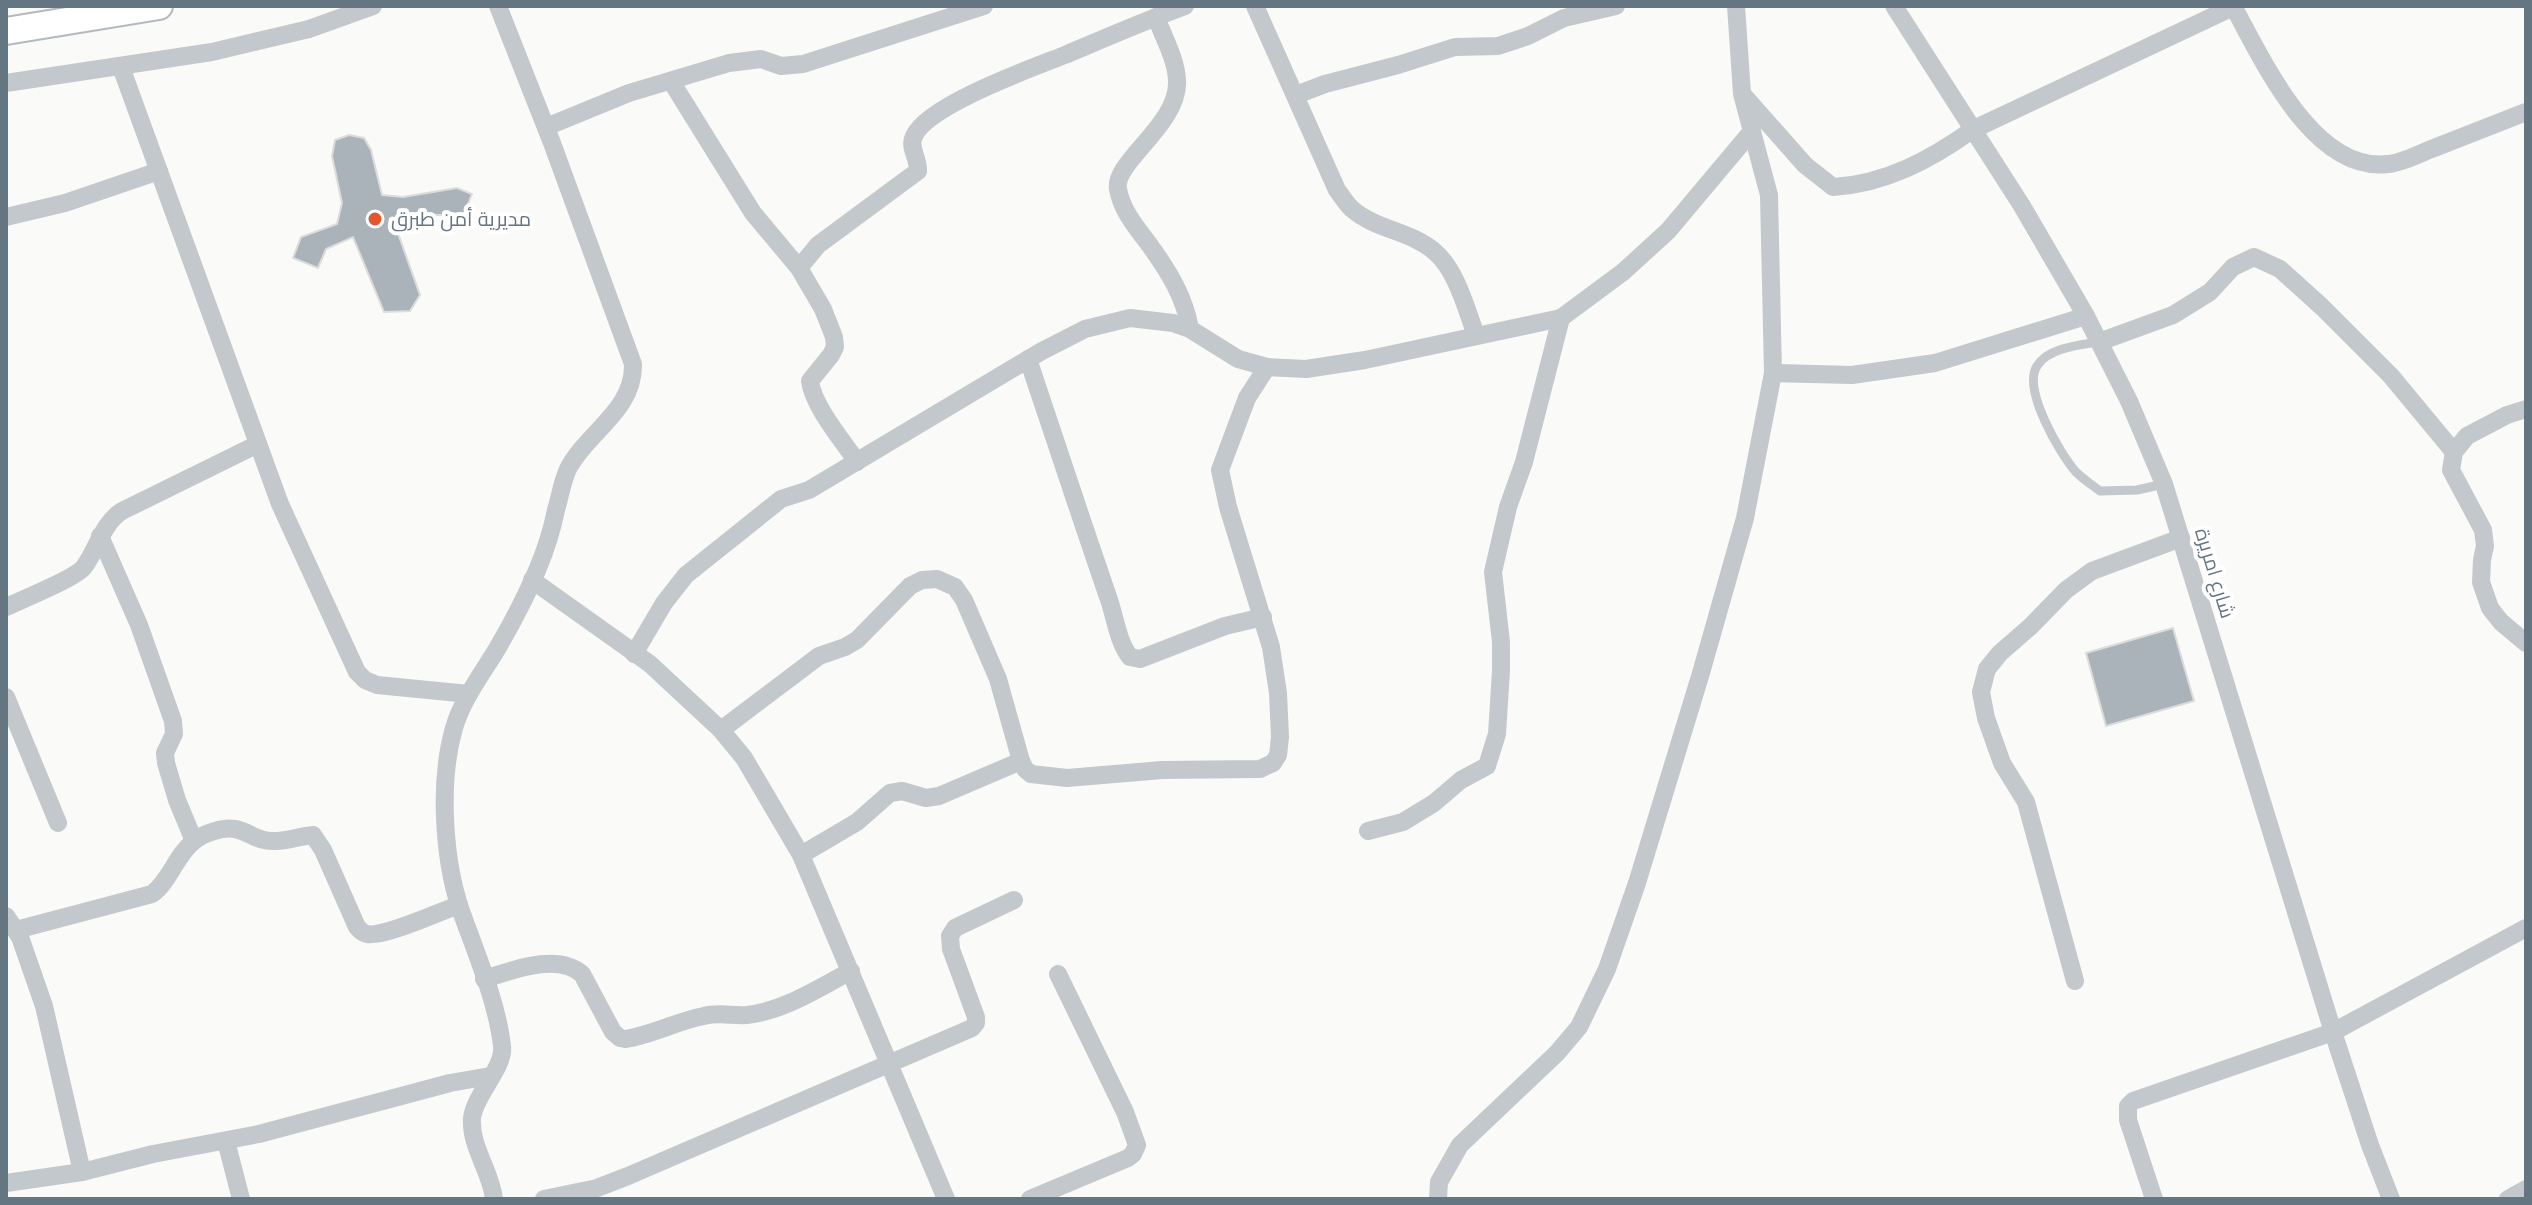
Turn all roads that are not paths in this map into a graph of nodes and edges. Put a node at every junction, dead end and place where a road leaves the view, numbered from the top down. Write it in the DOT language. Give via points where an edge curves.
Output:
graph roads {
  1 [pos="159,6"];
  2 [pos="373,6"];
  3 [pos="498,6"];
  4 [pos="984,6"];
  5 [pos="1185,6"];
  6 [pos="1255,6"];
  7 [pos="1616,6"];
  8 [pos="1736,6"];
  9 [pos="1894,6"];
  10 [pos="2233,6"];
  11 [pos="941,12"];
  12 [pos="1156,17"];
  13 [pos="6,31"];
  14 [pos="121,67"];
  15 [pos="671,81"];
  16 [pos="6,83"];
  17 [pos="1742,94"];
  18 [pos="1296,95"];
  19 [pos="2526,112"];
  20 [pos="546,127"];
  21 [pos="1972,130"];
  22 [pos="1752,131"];
  23 [pos="159,171"];
  24 [pos="6,217"];
  25 [pos="799,268"];
  26 [pos="2086,316"];
  27 [pos="1561,318"];
  28 [pos="1190,329"];
  29 [pos="1476,335"];
  30 [pos="2099,342"];
  31 [pos="1028,359"];
  32 [pos="1267,367"];
  33 [pos="1773,373"];
  34 [pos="2526,409"];
  35 [pos="258,444"];
  36 [pos="2454,452"];
  37 [pos="857,462"];
  38 [pos="2164,484"];
  39 [pos="100,536"];
  40 [pos="2181,538"];
  41 [pos="532,580"];
  42 [pos="6,607"];
  43 [pos="1263,617"];
  44 [pos="2526,643"];
  45 [pos="634,654"];
  46 [pos="469,694"];
  47 [pos="6,697"];
  48 [pos="721,730"];
  49 [pos="1021,761"];
  50 [pos="58,823"];
  51 [pos="1368,831"];
  52 [pos="194,841"];
  53 [pos="801,855"];
  54 [pos="1014,900"];
  55 [pos="459,905"];
  56 [pos="11,923"];
  57 [pos="2526,928"];
  58 [pos="851,971"];
  59 [pos="1058,974"];
  60 [pos="484,979"];
  61 [pos="2075,981"];
  62 [pos="2333,1032"];
  63 [pos="887,1064"];
  64 [pos="490,1076"];
  65 [pos="226,1141"];
  66 [pos="82,1172"];
  67 [pos="6,1183"];
  68 [pos="2526,1189"];
  69 [pos="241,1199"];
  70 [pos="494,1199"];
  71 [pos="544,1199"];
  72 [pos="946,1199"];
  73 [pos="1030,1199"];
  74 [pos="1438,1199"];
  75 [pos="2154,1199"];
  76 [pos="2391,1199"];
  77 [pos="2508,1199"];
  1 -- 13 [label="main road"];
  2 -- 14 [label="street" via="309,29"];
  3 -- 20 [label="street"];
  4 -- 11 [label="street"];
  5 -- 12 [label="street"];
  6 -- 18 [label="street"];
  7 -- 18 [label="street" via="1564,18 1498,46 1455,47"];
  8 -- 17 [label="street"];
  9 -- 21 [label="street, شارع امريرة"];
  10 -- 19 [label="street" via="2312,132 2364,165 2391,164"];
  10 -- 21 [label="street"];
  11 -- 15 [label="street" via="803,64 781,66 761,59 729,63"];
  12 -- 25 [label="street" via="995,82 927,120 911,145 918,171 818,245"];
  12 -- 28 [label="street" via="1177,80 1175,96 1148,142 1123,169 1117,188 1130,218 1175,284"];
  14 -- 16 [label="street"];
  14 -- 23 [label="street"];
  15 -- 20 [label="street"];
  15 -- 25 [label="street" via="753,213"];
  17 -- 21 [label="street" via="1805,165 1833,187 1861,185 1904,171"];
  17 -- 22 [label="street"];
  18 -- 29 [label="street" via="1337,190 1352,209 1437,253 1452,274"];
  20 -- 41 [label="street" via="633,375 627,396 567,471"];
  21 -- 26 [label="street, شارع امريرة"];
  22 -- 27 [label="street" via="1668,231"];
  22 -- 33 [label="street" via="1769,195"];
  23 -- 24 [label="street"];
  23 -- 35 [label="street"];
  25 -- 37 [label="street" via="834,337 835,347 811,387"];
  26 -- 30 [label="street, شارع امريرة"];
  26 -- 33 [label="street" via="1935,363 1852,375"];
  27 -- 29 [label="street"];
  27 -- 51 [label="street" via="1493,572 1501,671 1490,761 1425,810"];
  28 -- 31 [label="street" via="1158,319 1130,318 1085,329"];
  28 -- 32 [label="street" via="1238,359"];
  29 -- 32 [label="street" via="1327,366"];
  30 -- 36 [label="street" via="2173,315 2210,292 2233,267 2254,257 2280,269 2322,307 2391,376"];
  30 -- 38 [label="street, شارع امريرة"];
  30 -- 38 [label="lane" via="2047,356 2036,367 2032,382 2043,417 2076,472 2100,491"];
  31 -- 37 [label="street"];
  31 -- 43 [label="street" via="1130,657 1140,659"];
  32 -- 43 [label="street" via="1247,398 1220,470"];
  33 -- 74 [label="street" via="1741,532 1607,969 1579,1027 1460,1145 1439,1182"];
  34 -- 36 [label="street" via="2467,436"];
  35 -- 39 [label="street" via="122,511"];
  35 -- 46 [label="street" via="280,504 361,677 377,685"];
  36 -- 44 [label="street" via="2451,470 2483,530 2481,582 2490,608"];
  37 -- 45 [label="street" via="809,490 781,499 686,575"];
  38 -- 40 [label="street, شارع امريرة"];
  39 -- 42 [label="street" via="80,571"];
  39 -- 52 [label="street" via="173,721 166,763"];
  40 -- 61 [label="street" via="2092,571 2066,590 2000,653 1987,669 1981,692 2002,763 2026,802"];
  40 -- 62 [label="street, شارع امريرة"];
  41 -- 45 [label="street"];
  41 -- 46 [label="street"];
  43 -- 49 [label="street" via="1278,693 1280,737 1273,763 1260,769 1067,778 1031,774"];
  45 -- 48 [label="street"];
  46 -- 55 [label="street" via="455,723 444,786"];
  47 -- 50 [label="street"];
  48 -- 49 [label="street" via="819,656 857,640 910,586 937,579 955,587 970,613 998,679"];
  48 -- 53 [label="street" via="744,758"];
  49 -- 53 [label="street" via="939,796 890,793 863,818"];
  52 -- 55 [label="street" via="228,828 263,841 313,835 357,927 368,934"];
  52 -- 56 [label="street" via="152,894"];
  53 -- 58 [label="street"];
  54 -- 63 [label="street" via="955,928 950,936 975,1026"];
  55 -- 60 [label="street"];
  56 -- 66 [label="street" via="44,1006"];
  57 -- 62 [label="street"];
  58 -- 60 [label="street" via="770,1009 702,1016 625,1039 613,1032 576,969 537,965"];
  58 -- 63 [label="street"];
  59 -- 73 [label="street" via="1137,1145 1128,1158"];
  60 -- 64 [label="street" via="503,1052"];
  62 -- 75 [label="street" via="2133,1101 2128,1120"];
  62 -- 76 [label="street, شارع امريرة"];
  63 -- 71 [label="street" via="618,1180"];
  63 -- 72 [label="street"];
  64 -- 65 [label="street"];
  64 -- 70 [label="street" via="472,1118"];
  65 -- 66 [label="street"];
  65 -- 69 [label="street"];
  66 -- 67 [label="street"];
  68 -- 77 [label="street"];
}
